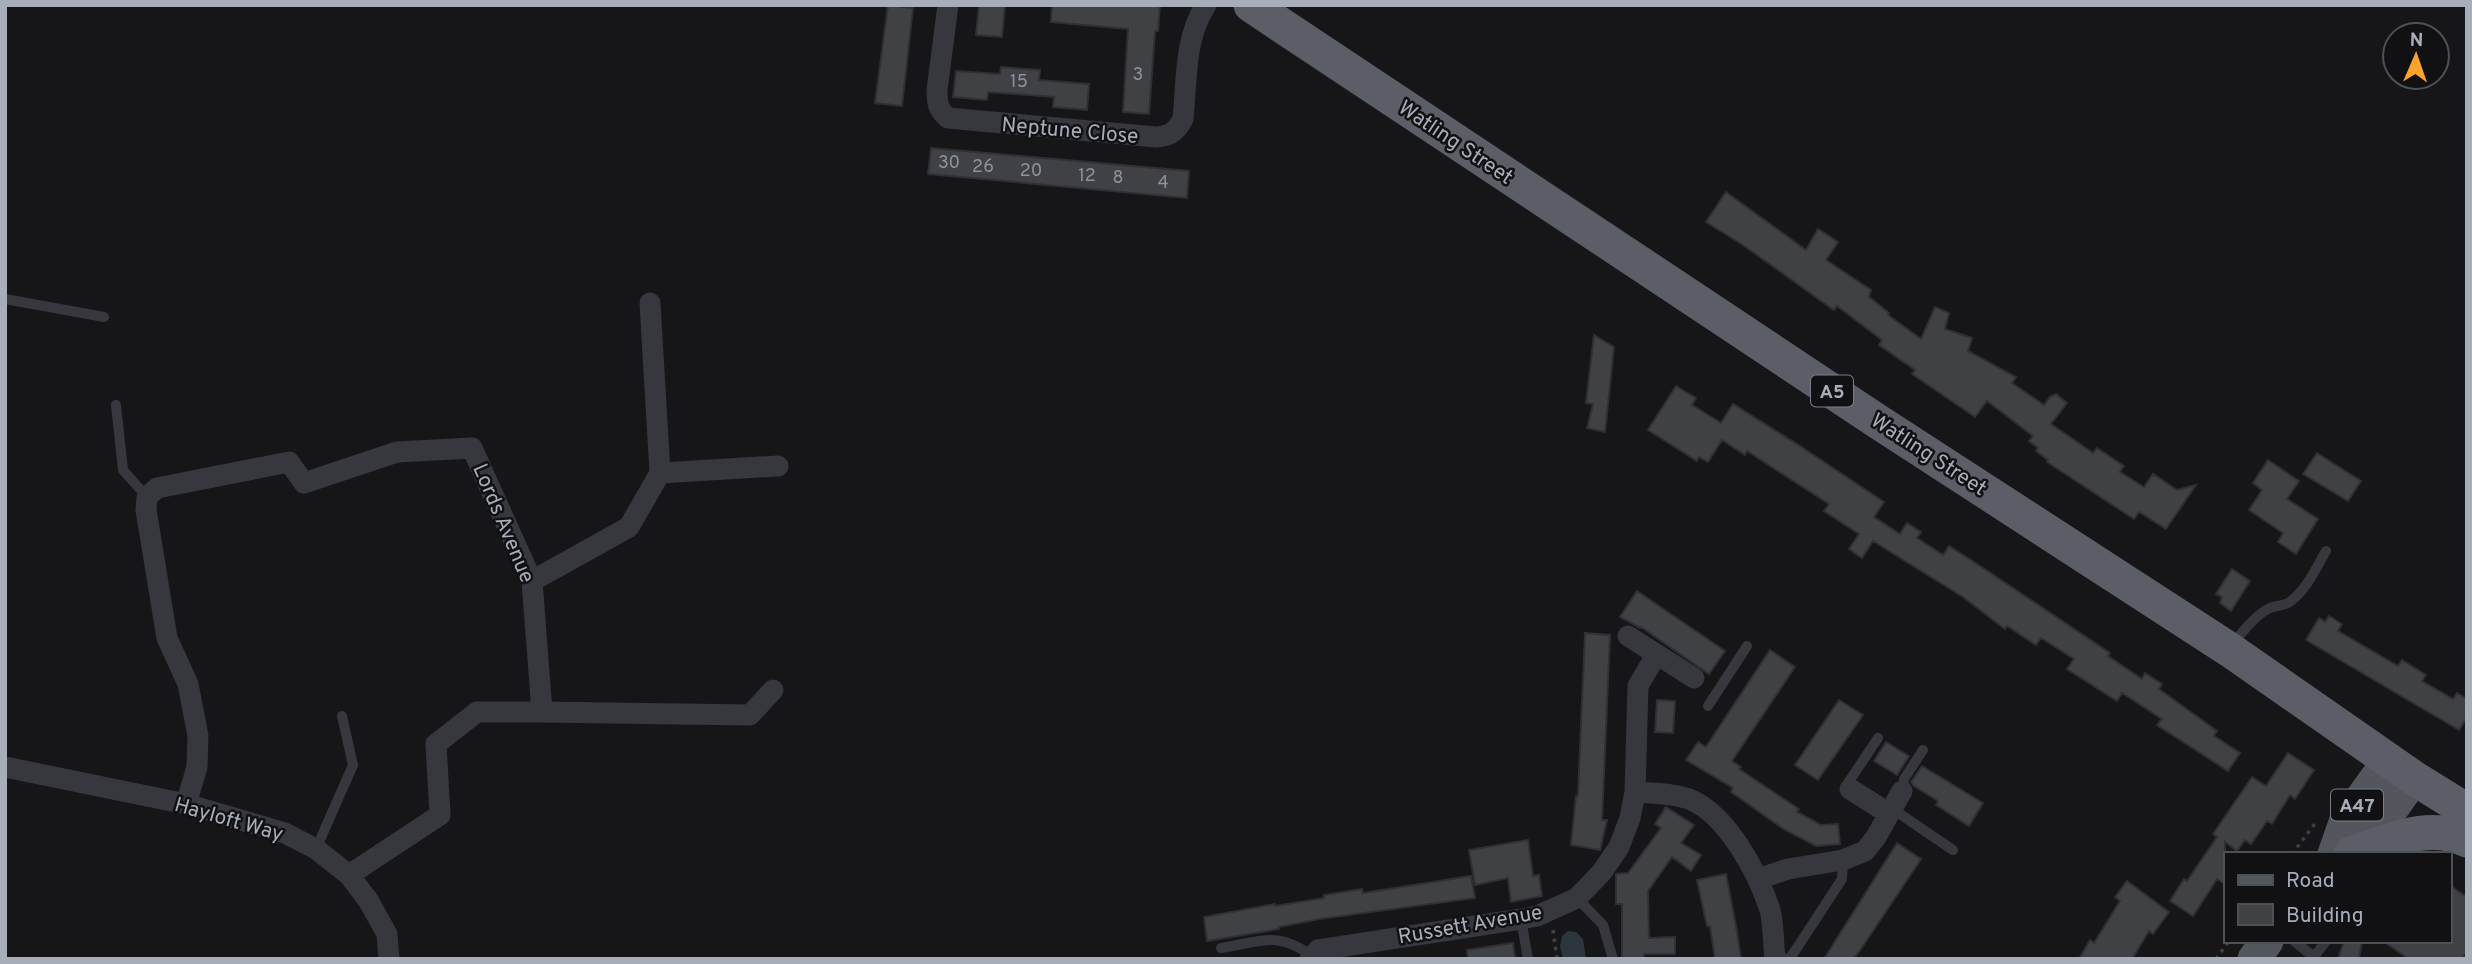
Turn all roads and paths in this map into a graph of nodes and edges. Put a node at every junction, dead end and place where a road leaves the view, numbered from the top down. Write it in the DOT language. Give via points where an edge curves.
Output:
graph roads {
  1 [pos="948,5"];
  2 [pos="1206,5"];
  3 [pos="1251,5"];
  4 [pos="5,299"];
  5 [pos="650,303"];
  6 [pos="104,317"];
  7 [pos="116,405"];
  8 [pos="778,466"];
  9 [pos="660,473"];
  10 [pos="147,497"];
  11 [pos="2326,551"];
  12 [pos="532,581"];
  13 [pos="1628,636"];
  14 [pos="1747,646"];
  15 [pos="2230,650"];
  16 [pos="1656,655"];
  17 [pos="1694,678"];
  18 [pos="773,690"];
  19 [pos="1715,691"];
  20 [pos="1707,705"];
  21 [pos="542,712"];
  22 [pos="342,716"];
  23 [pos="1878,738"];
  24 [pos="1923,750"];
  25 [pos="5,767"];
  26 [pos="2401,769"];
  27 [pos="1850,789"];
  28 [pos="1635,792"];
  29 [pos="186,804"];
  30 [pos="1894,804"];
  31 [pos="2467,811"];
  32 [pos="2467,839"];
  33 [pos="316,849"];
  34 [pos="1953,849"];
  35 [pos="2338,852"];
  36 [pos="2357,852"];
  37 [pos="1843,860"];
  38 [pos="349,875"];
  39 [pos="1758,879"];
  40 [pos="1577,898"];
  41 [pos="1549,911"];
  42 [pos="1521,919"];
  43 [pos="2228,943"];
  44 [pos="2266,943"];
  45 [pos="2296,943"];
  46 [pos="2324,943"];
  47 [pos="1221,948"];
  48 [pos="1311,958"];
  49 [pos="389,959"];
  50 [pos="1528,959"];
  51 [pos="1557,959"];
  52 [pos="1613,959"];
  53 [pos="1774,959"];
  54 [pos="1786,959"];
  55 [pos="2216,959"];
  56 [pos="2254,959"];
  1 -- 2 [label="street, Neptune Close" via="937,90 940,112 948,118 1156,137 1169,136 1183,119 1191,35"];
  3 -- 15 [label="highway, Watling Street / A5"];
  4 -- 6 [label="lane"];
  5 -- 9 [label="street"];
  7 -- 10 [label="lane" via="123,470"];
  8 -- 9 [label="street"];
  9 -- 12 [label="street" via="629,527"];
  10 -- 12 [label="street, Lords Avenue" via="157,488 289,462 304,484 397,452 472,448"];
  10 -- 29 [label="street" via="167,638 188,684 198,736 197,767"];
  11 -- 15 [label="lane" via="2295,598 2257,618"];
  12 -- 21 [label="street, Lords Avenue"];
  13 -- 16 [label="street"];
  14 -- 19 [label="lane"];
  15 -- 26 [label="highway, Watling Street / A5"];
  16 -- 17 [label="street"];
  16 -- 28 [label="street, Russett Avenue" via="1638,686"];
  17 -- 19 [label="lane"];
  18 -- 21 [label="street" via="750,715"];
  19 -- 20 [label="lane"];
  21 -- 38 [label="street" via="477,712 436,744 440,816"];
  22 -- 33 [label="lane" via="353,765"];
  23 -- 27 [label="lane" via="1848,783"];
  24 -- 30 [label="lane"];
  25 -- 29 [label="street, Hayloft Way"];
  26 -- 31 [label="highway, Watling Street / A5"];
  26 -- 35 [label="main road, A47" via="2346,820"];
  27 -- 30 [label="street"];
  28 -- 39 [label="street" via="1688,799 1710,812"];
  28 -- 40 [label="street, Russett Avenue" via="1619,847"];
  29 -- 33 [label="street, Hayloft Way" via="285,833"];
  30 -- 34 [label="lane"];
  30 -- 37 [label="street" via="1865,851"];
  32 -- 36 [label="highway" via="2434,831"];
  33 -- 38 [label="street, Hayloft Way"];
  37 -- 39 [label="street"];
  37 -- 54 [label="lane" via="1842,879"];
  38 -- 49 [label="street, Hayloft Way" via="387,934"];
  39 -- 53 [label="street" via="1771,913"];
  40 -- 41 [label="street, Russett Avenue"];
  40 -- 52 [label="lane" via="1603,925"];
  41 -- 42 [label="street, Russett Avenue"];
  41 -- 51 [label="path"];
  42 -- 48 [label="street, Russett Avenue" via="1318,950"];
  42 -- 50 [label="lane"];
  43 -- 55 [label="path"];
  44 -- 56 [label="main road"];
  45 -- 46 [label="lane" via="2314,957"];
  47 -- 48 [label="lane" via="1280,939 1296,944"];
}
